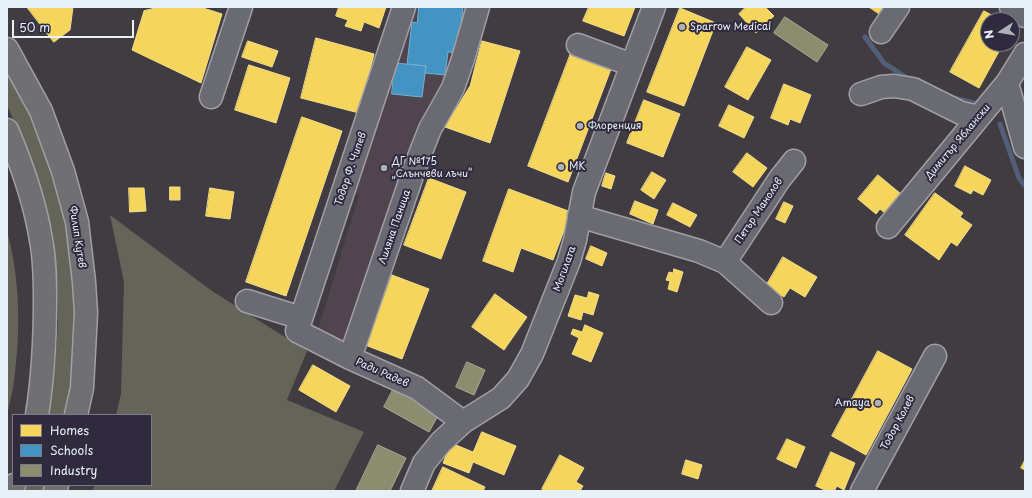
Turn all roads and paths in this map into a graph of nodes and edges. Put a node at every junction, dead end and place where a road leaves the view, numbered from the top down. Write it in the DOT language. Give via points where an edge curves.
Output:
graph roads {
  1 [pos="241,7"];
  2 [pos="404,7"];
  3 [pos="478,7"];
  4 [pos="654,7"];
  5 [pos="898,7"];
  6 [pos="1011,7"];
  7 [pos="1025,16"];
  8 [pos="881,32"];
  9 [pos="578,45"];
  10 [pos="7,49"];
  11 [pos="1025,54"];
  12 [pos="632,65"];
  13 [pos="1007,83"];
  14 [pos="861,94"];
  15 [pos="211,97"];
  16 [pos="979,117"];
  17 [pos="7,130"];
  18 [pos="1025,147"];
  19 [pos="794,161"];
  20 [pos="578,216"];
  21 [pos="888,227"];
  22 [pos="725,262"];
  23 [pos="247,301"];
  24 [pos="771,303"];
  25 [pos="299,324"];
  26 [pos="935,356"];
  27 [pos="350,358"];
  28 [pos="37,414"];
  29 [pos="76,414"];
  30 [pos="463,422"];
  31 [pos="412,491"];
  32 [pos="862,491"];
  1 -- 15 [label="street"];
  2 -- 25 [label="street, Тодор Ф. Чипев"];
  3 -- 27 [label="street, Лиляна Паница" via="453,88 430,129 415,168"];
  4 -- 12 [label="street, Могилата"];
  5 -- 8 [label="street"];
  6 -- 7 [label="street"];
  9 -- 12 [label="street"];
  10 -- 29 [label="main road, Филип Кутев" via="41,111 63,171 77,222 86,313 82,388"];
  11 -- 13 [label="street, Димитър Яблански"];
  12 -- 20 [label="street, Могилата" via="584,192"];
  13 -- 16 [label="street, Димитър Яблански"];
  13 -- 18 [label="street"];
  14 -- 16 [label="street" via="881,87 913,89 961,113"];
  16 -- 21 [label="street, Димитър Яблански"];
  17 -- 28 [label="main road" via="36,213 45,268 45,350"];
  19 -- 22 [label="street, Петър Манолов"];
  20 -- 22 [label="street" via="699,251"];
  20 -- 30 [label="street, Могилата" via="569,260 532,354 518,379 501,398"];
  22 -- 24 [label="street"];
  23 -- 25 [label="street, Ради Радев"];
  25 -- 27 [label="street, Ради Радев"];
  26 -- 32 [label="street, Тодор Колев"];
  27 -- 30 [label="street, Ради Радев" via="417,388"];
  30 -- 31 [label="street, Могилата" via="441,442 424,463"];
}
